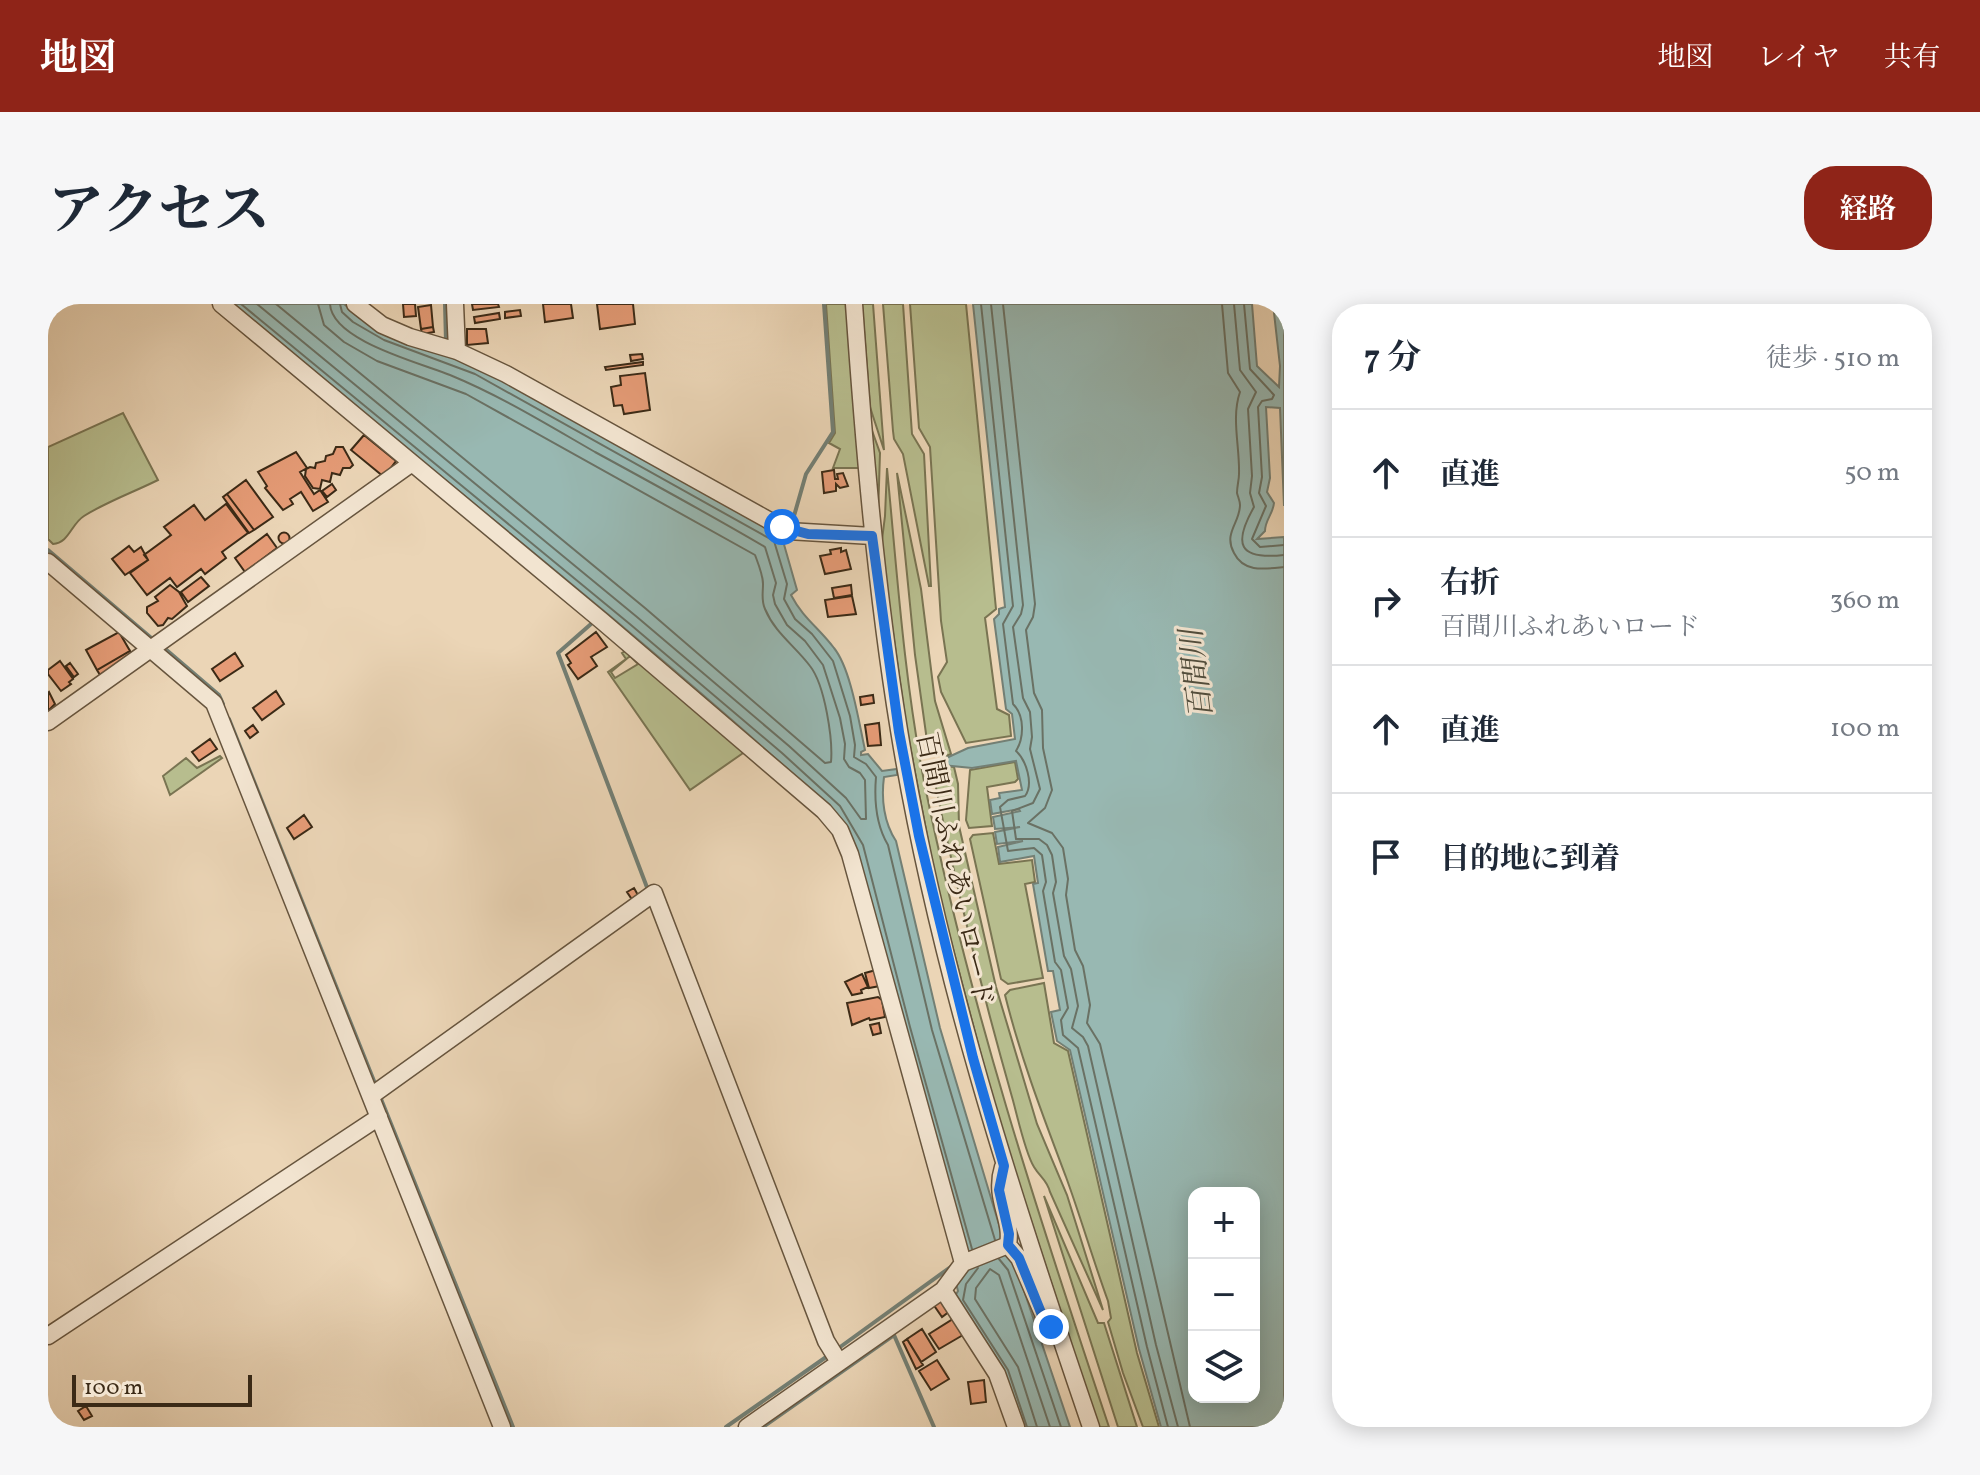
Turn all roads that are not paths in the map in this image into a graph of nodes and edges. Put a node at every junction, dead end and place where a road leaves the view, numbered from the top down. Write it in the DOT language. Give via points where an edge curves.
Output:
graph roads {
  1 [pos="221,304"];
  2 [pos="355,304"];
  3 [pos="455,304"];
  4 [pos="854,304"];
  5 [pos="457,351"];
  6 [pos="412,463"];
  7 [pos="872,536"];
  8 [pos="48,562"];
  9 [pos="157,645"];
  10 [pos="48,722"];
  11 [pos="376,1092"];
  12 [pos="379,1117"];
  13 [pos="1004,1166"];
  14 [pos="1006,1246"];
  15 [pos="964,1262"];
  16 [pos="943,1290"];
  17 [pos="1059,1333"];
  18 [pos="48,1336"];
  19 [pos="835,1355"];
  20 [pos="502,1427"];
  21 [pos="747,1427"];
  22 [pos="1016,1427"];
  23 [pos="1091,1427"];
  1 -- 6 [label="street"];
  2 -- 5 [label="street" via="382,325"];
  3 -- 5 [label="street"];
  4 -- 7 [label="street, 百間川ふれあいロード"];
  5 -- 7 [label="street" via="788,531"];
  6 -- 9 [label="street"];
  6 -- 15 [label="street" via="597,616 840,830"];
  7 -- 13 [label="street, 百間川ふれあいロード" via="919,836"];
  8 -- 9 [label="street"];
  9 -- 10 [label="street"];
  9 -- 11 [label="street" via="214,703"];
  11 -- 12 [label="street"];
  11 -- 19 [label="street" via="654,893"];
  12 -- 18 [label="street"];
  12 -- 20 [label="street"];
  13 -- 14 [label="street" via="999,1190 1009,1234"];
  13 -- 17 [label="street, 百間川ふれあいロード"];
  14 -- 15 [label="street"];
  14 -- 17 [label="street" via="1019,1258 1044,1320"];
  15 -- 16 [label="street"];
  16 -- 19 [label="street"];
  16 -- 22 [label="street" via="997,1374"];
  17 -- 23 [label="street, 百間川ふれあいロード"];
  19 -- 21 [label="street"];
}
